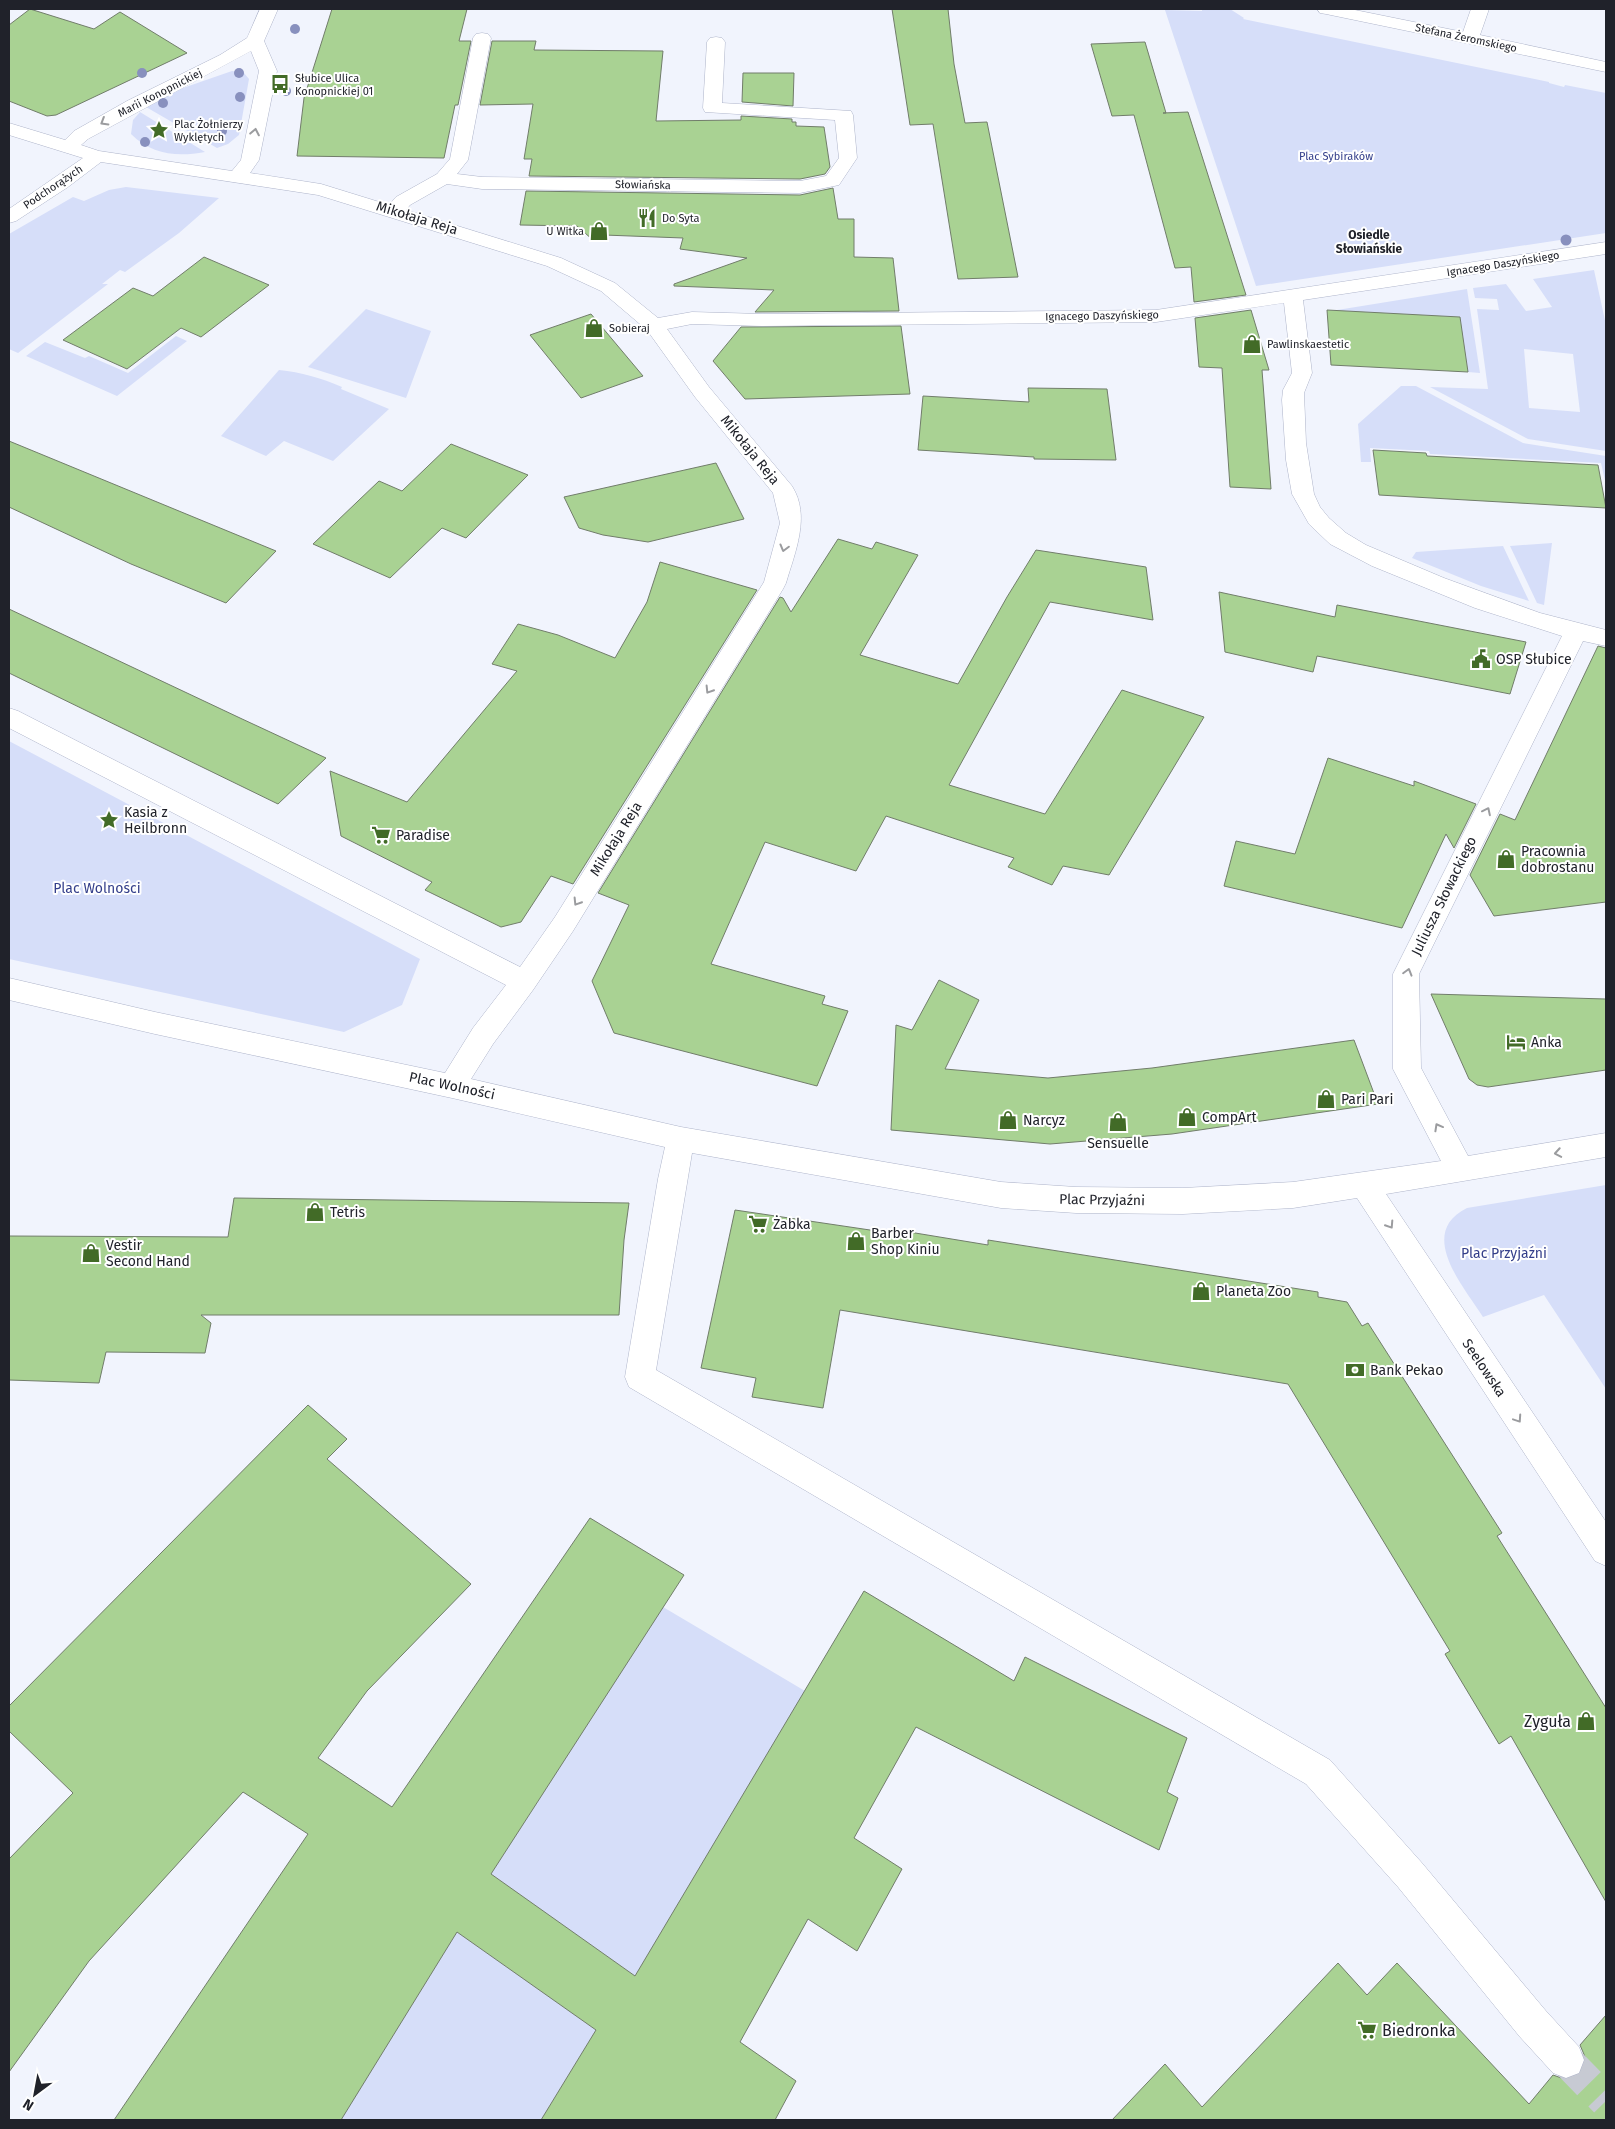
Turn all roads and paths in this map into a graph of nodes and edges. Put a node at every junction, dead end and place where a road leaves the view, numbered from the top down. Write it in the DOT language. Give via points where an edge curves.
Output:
graph roads {
  1 [pos="269,9"];
  2 [pos="1326,9"];
  3 [pos="1480,9"];
  4 [pos="482,38"];
  5 [pos="1470,38"];
  6 [pos="255,41"];
  7 [pos="716,42"];
  8 [pos="1606,67"];
  9 [pos="9,128"];
  10 [pos="67,148"];
  11 [pos="97,156"];
  12 [pos="238,176"];
  13 [pos="444,178"];
  14 [pos="394,211"];
  15 [pos="9,217"];
  16 [pos="1606,248"];
  17 [pos="1292,296"];
  18 [pos="654,325"];
  19 [pos="1576,631"];
  20 [pos="1606,638"];
  21 [pos="9,717"];
  22 [pos="524,982"];
  23 [pos="9,989"];
  24 [pos="452,1086"];
  25 [pos="681,1139"];
  26 [pos="1606,1145"];
  27 [pos="837,1168"];
  28 [pos="1461,1170"];
  29 [pos="1364,1184"];
  30 [pos="1606,1550"];
  31 [pos="1566,2060"];
  1 -- 6 [label="street"];
  2 -- 5 [label="street, Stefana Żeromskiego"];
  3 -- 5 [label="street"];
  4 -- 13 [label="street" via="459,160"];
  5 -- 8 [label="street, Stefana Żeromskiego"];
  6 -- 10 [label="street, Marii Konopnickiej, one-way" via="226,59 134,104 82,135"];
  12 -- 6 [label="street, one-way" via="250,160 268,71"];
  7 -- 13 [label="street, Słowiańska" via="712,108 844,116 848,158 832,181 800,187 482,183"];
  9 -- 10 [label="street, Mikołaja Reja"];
  10 -- 11 [label="street, Mikołaja Reja"];
  11 -- 12 [label="street, Mikołaja Reja"];
  11 -- 15 [label="street, Podchorążych"];
  12 -- 14 [label="street, Mikołaja Reja" via="321,190"];
  13 -- 14 [label="street" via="403,200"];
  14 -- 18 [label="street, Mikołaja Reja" via="554,262 608,287"];
  16 -- 17 [label="street, Ignacego Daszyńskiego"];
  17 -- 18 [label="street, Ignacego Daszyńskiego" via="1156,316 692,318"];
  17 -- 19 [label="street" via="1302,373 1292,396 1299,480 1305,499 1319,522 1336,536 1386,564 1452,590"];
  18 -- 22 [label="street, Mikołaja Reja, one-way" via="702,392 784,491 791,523 775,584 569,916"];
  19 -- 20 [label="street"];
  28 -- 19 [label="street, Juliusza Słowackiego, one-way" via="1407,1069 1406,974"];
  21 -- 22 [label="street"];
  22 -- 24 [label="street, Mikołaja Reja" via="483,1036"];
  23 -- 24 [label="street, Plac Wolności"];
  24 -- 25 [label="street, Plac Wolności"];
  25 -- 27 [label="street, Plac Wolności"];
  25 -- 31 [label="street" via="640,1377 1318,1772 1410,1874"];
  26 -- 28 [label="street, Plac Przyjaźni, one-way"];
  27 -- 29 [label="street, Plac Przyjaźni" via="1001,1195 1076,1200 1183,1201 1283,1195"];
  28 -- 29 [label="street, Plac Przyjaźni"];
  29 -- 30 [label="street, Seelowska, one-way"];
}
